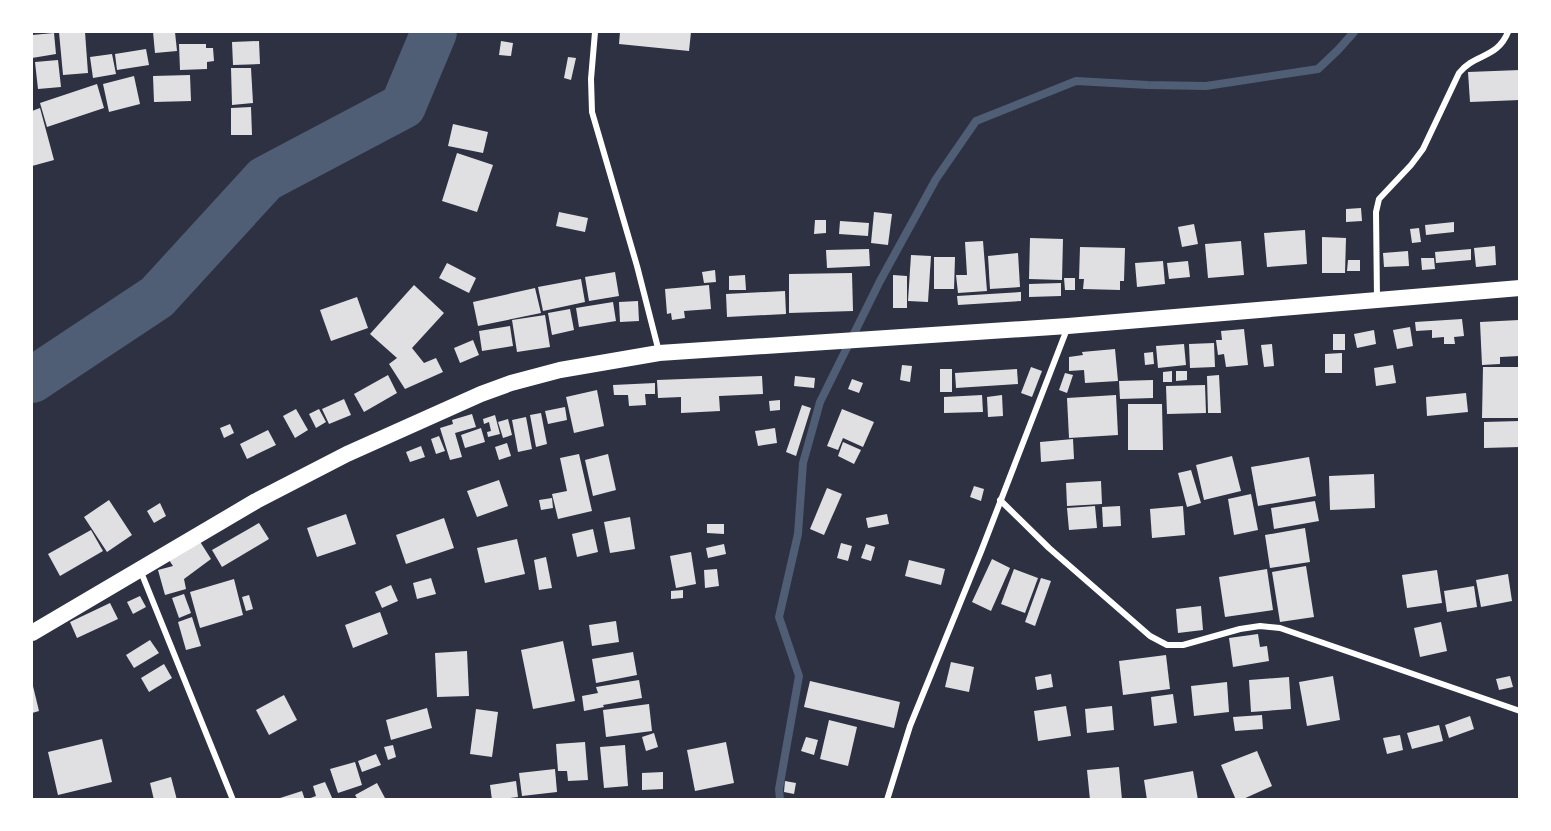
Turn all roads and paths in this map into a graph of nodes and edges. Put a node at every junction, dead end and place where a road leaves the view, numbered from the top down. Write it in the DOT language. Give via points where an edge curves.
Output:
graph roads {
  1 [pos="595,32"];
  2 [pos="1508,32"];
  3 [pos="1520,288"];
  4 [pos="1377,299"];
  5 [pos="1068,326"];
  6 [pos="659,353"];
  7 [pos="1000,500"];
  8 [pos="139,569"];
  9 [pos="32,633"];
  10 [pos="1520,711"];
  11 [pos="233,800"];
  12 [pos="887,800"];
  1 -- 6 [label="street" via="592,112"];
  2 -- 4 [label="street" via="1501,46 1459,73 1423,149 1379,199"];
  3 -- 4 [label="highway"];
  4 -- 5 [label="highway"];
  5 -- 6 [label="highway"];
  5 -- 7 [label="street"];
  6 -- 8 [label="highway" via="560,370 481,394 266,495"];
  7 -- 10 [label="street" via="1150,636 1167,645 1182,645 1240,629 1280,628"];
  7 -- 12 [label="street" via="910,726"];
  8 -- 9 [label="highway"];
  8 -- 11 [label="street"];
}
